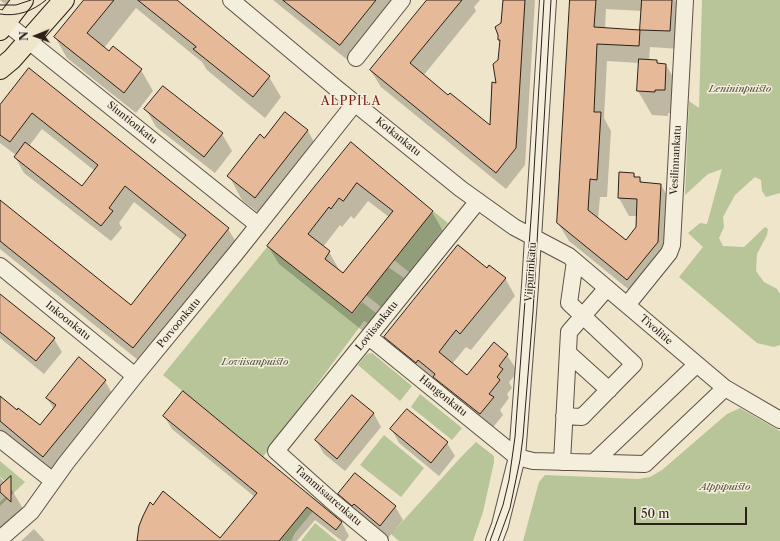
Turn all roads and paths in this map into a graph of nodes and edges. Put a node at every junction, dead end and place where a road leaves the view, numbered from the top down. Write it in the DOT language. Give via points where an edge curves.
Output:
graph roads {
  1 [pos="23,0"];
  2 [pos="64,0"];
  3 [pos="231,0"];
  4 [pos="402,0"];
  5 [pos="548,0"];
  6 [pos="685,0"];
  7 [pos="2,24"];
  8 [pos="29,40"];
  9 [pos="356,58"];
  10 [pos="0,69"];
  11 [pos="356,103"];
  12 [pos="478,201"];
  13 [pos="258,225"];
  14 [pos="533,238"];
  15 [pos="575,260"];
  16 [pos="0,266"];
  17 [pos="607,288"];
  18 [pos="627,305"];
  19 [pos="582,316"];
  20 [pos="369,337"];
  21 [pos="568,352"];
  22 [pos="696,365"];
  23 [pos="135,376"];
  24 [pos="725,388"];
  25 [pos="609,390"];
  26 [pos="564,416"];
  27 [pos="780,420"];
  28 [pos="0,439"];
  29 [pos="276,451"];
  30 [pos="517,457"];
  31 [pos="562,462"];
  32 [pos="593,463"];
  33 [pos="53,481"];
  34 [pos="0,539"];
  35 [pos="380,541"];
  36 [pos="494,541"];
  1 -- 7 [label="main road"];
  2 -- 8 [label="main road"];
  3 -- 11 [label="street, Kotkankatu"];
  4 -- 9 [label="street"];
  5 -- 14 [label="street, Viipurinkatu"];
  6 -- 18 [label="street, Vesilinnankatu" via="672,245 669,253"];
  7 -- 8 [label="street, Siuntionkatu"];
  8 -- 10 [label="main road"];
  8 -- 13 [label="street, Siuntionkatu"];
  11 -- 12 [label="street, Kotkankatu"];
  11 -- 13 [label="street, Porvoonkatu"];
  12 -- 14 [label="street, Kotkankatu"];
  12 -- 20 [label="street, Loviisankatu"];
  13 -- 23 [label="street, Porvoonkatu"];
  14 -- 15 [label="street, Tivolitie"];
  14 -- 30 [label="street, Viipurinkatu"];
  15 -- 17 [label="street, Tivolitie"];
  15 -- 19 [label="street" via="569,303"];
  16 -- 23 [label="street, Inkoonkatu"];
  17 -- 18 [label="street, Tivolitie"];
  17 -- 19 [label="street"];
  18 -- 22 [label="street, Tivolitie"];
  19 -- 21 [label="street" via="569,332"];
  19 -- 25 [label="street" via="634,364"];
  20 -- 29 [label="street, Loviisankatu"];
  20 -- 30 [label="street, Hangonkatu"];
  21 -- 25 [label="street"];
  21 -- 26 [label="street"];
  22 -- 24 [label="street, Tivolitie"];
  22 -- 32 [label="street"];
  23 -- 33 [label="street, Porvoonkatu"];
  24 -- 27 [label="street, Tivolitie"];
  24 -- 32 [label="street" via="645,464"];
  25 -- 26 [label="street" via="582,417"];
  26 -- 31 [label="street"];
  28 -- 33 [label="street"];
  29 -- 35 [label="street, Tammisaarenkatu"];
  30 -- 31 [label="street" via="533,461"];
  30 -- 36 [label="street, Viipurinkatu"];
  31 -- 32 [label="street"];
  33 -- 34 [label="street, Porvoonkatu" via="30,512"];
}
